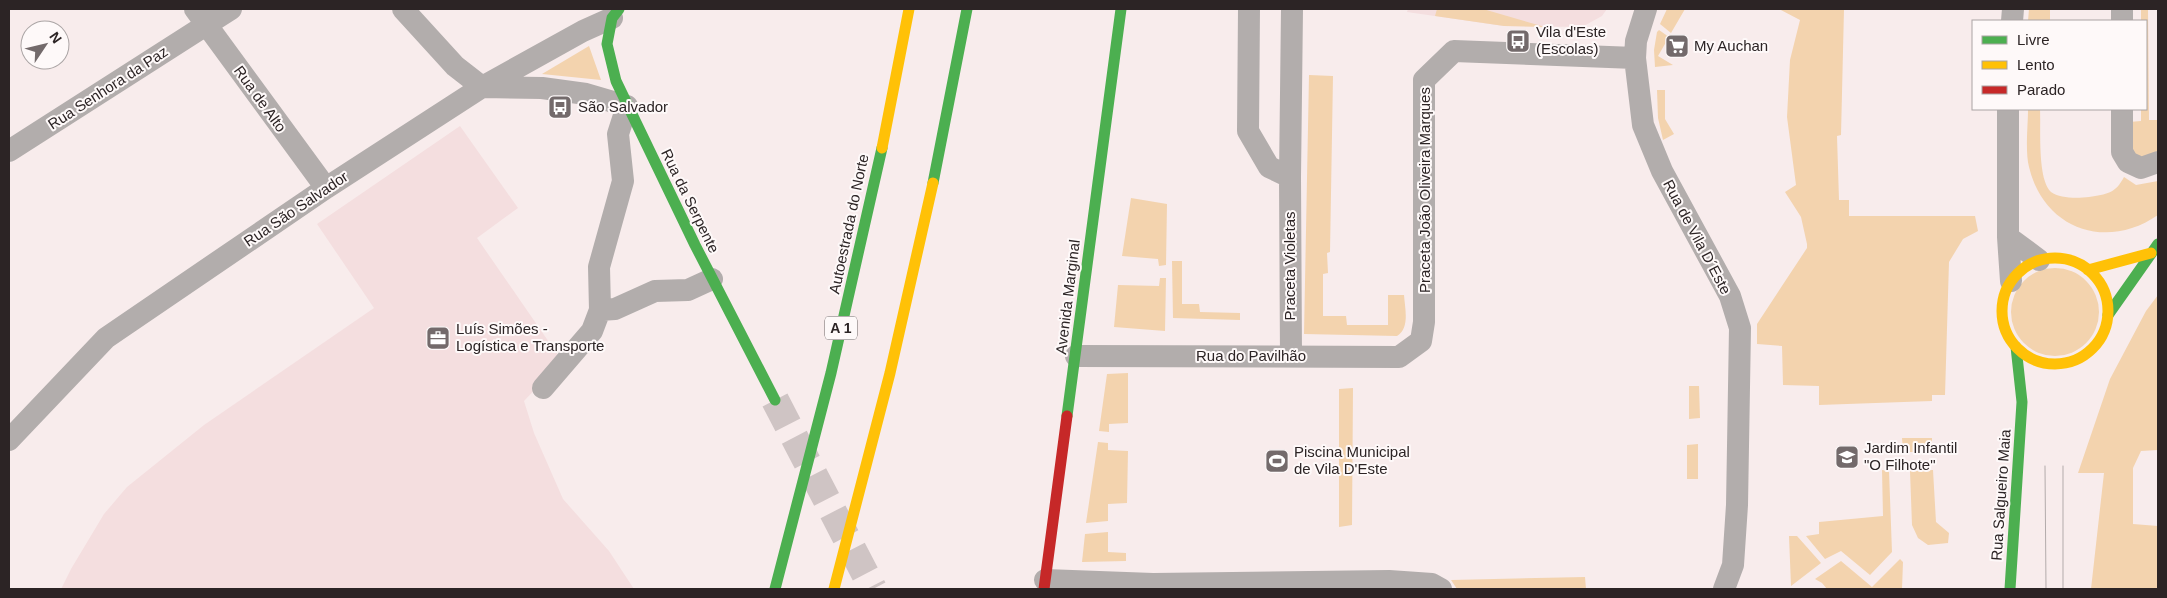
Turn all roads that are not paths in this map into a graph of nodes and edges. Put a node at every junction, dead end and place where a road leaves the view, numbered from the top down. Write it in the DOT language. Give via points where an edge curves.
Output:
graph roads {
  1 [pos="231,9"];
  2 [pos="403,9"];
  3 [pos="909,9"];
  4 [pos="967,9"];
  5 [pos="1121,9"];
  6 [pos="1249,9"];
  7 [pos="1292,9"];
  8 [pos="1646,9"];
  9 [pos="616,13"];
  10 [pos="201,17"];
  11 [pos="1635,58"];
  12 [pos="482,87"];
  13 [pos="627,106"];
  14 [pos="2008,110"];
  15 [pos="2122,110"];
  16 [pos="9,151"];
  17 [pos="2158,162"];
  18 [pos="1290,177"];
  19 [pos="326,188"];
  20 [pos="2008,237"];
  21 [pos="2154,249"];
  22 [pos="2039,260"];
  23 [pos="2088,270"];
  24 [pos="712,279"];
  25 [pos="2011,281"];
  26 [pos="600,310"];
  27 [pos="2108,316"];
  28 [pos="1421,341"];
  29 [pos="2016,347"];
  30 [pos="1076,356"];
  31 [pos="1291,356"];
  32 [pos="2032,387"];
  33 [pos="543,388"];
  34 [pos="775,400"];
  35 [pos="2022,402"];
  36 [pos="9,440"];
  37 [pos="1044,585"];
  38 [pos="1287,585"];
  39 [pos="1408,586"];
  40 [pos="1153,587"];
  41 [pos="774,589"];
  42 [pos="834,589"];
  43 [pos="1441,589"];
  44 [pos="1724,589"];
  45 [pos="2010,589"];
  1 -- 10 [label="street, Rua Senhora da Paz"];
  2 -- 12 [label="street" via="455,66"];
  3 -- 41 [label="main road, Autoestrada do Norte / A 1" via="852,284"];
  4 -- 42 [label="main road" via="926,214 868,468"];
  5 -- 30 [label="main road, Avenida Marginal"];
  6 -- 18 [label="street" via="1248,131 1269,167"];
  7 -- 18 [label="street, Praceta Violetas"];
  8 -- 11 [label="street, Rua de Vila D´Este" via="1636,42"];
  9 -- 12 [label="street, Rua São Salvador"];
  9 -- 13 [label="main road, Rua da Serpente" via="607,44 616,81"];
  10 -- 16 [label="street, Rua Senhora da Paz"];
  10 -- 19 [label="street, Rua de Alto"];
  11 -- 28 [label="street, Praceta João Oliveira Marques" via="1454,51 1424,80 1424,322"];
  11 -- 44 [label="street, Rua de Vila D´Este" via="1643,125 1662,171 1730,296 1740,328 1737,505 1733,565"];
  12 -- 13 [label="street" via="542,88 586,94"];
  12 -- 19 [label="street, Rua São Salvador"];
  13 -- 24 [label="main road, Rua da Serpente"];
  13 -- 26 [label="street" via="618,134 623,181 599,267"];
  14 -- 20 [label="street"];
  15 -- 17 [label="street" via="2122,152 2128,162 2141,168"];
  18 -- 31 [label="street, Praceta Violetas"];
  19 -- 36 [label="street, Rua São Salvador" via="106,338"];
  20 -- 22 [label="street"];
  20 -- 25 [label="street"];
  21 -- 23 [label="main road"];
  21 -- 27 [label="main road"];
  22 -- 23 [label="main road" via="2073,261"];
  22 -- 25 [label="main road" via="2024,268"];
  23 -- 27 [label="main road" via="2100,283 2107,298"];
  24 -- 26 [label="street" via="688,290 655,291 615,309"];
  24 -- 34 [label="main road, Rua da Serpente"];
  25 -- 29 [label="main road" via="2004,297 2002,315 2006,332"];
  26 -- 33 [label="street" via="592,331"];
  27 -- 29 [label="main road" via="2095,347 2081,358 2064,364 2044,368"];
  28 -- 31 [label="street, Rua do Pavilhão" via="1399,357"];
  29 -- 35 [label="main road, Rua Salgueiro Maia"];
  30 -- 31 [label="street, Rua do Pavilhão"];
  30 -- 37 [label="main road, Avenida Marginal"];
  32 -- 35 [label="main road"];
  35 -- 45 [label="main road, Rua Salgueiro Maia"];
  37 -- 40 [label="street"];
  38 -- 39 [label="street"];
  38 -- 40 [label="street"];
  39 -- 43 [label="street" via="1432,584"];
}
